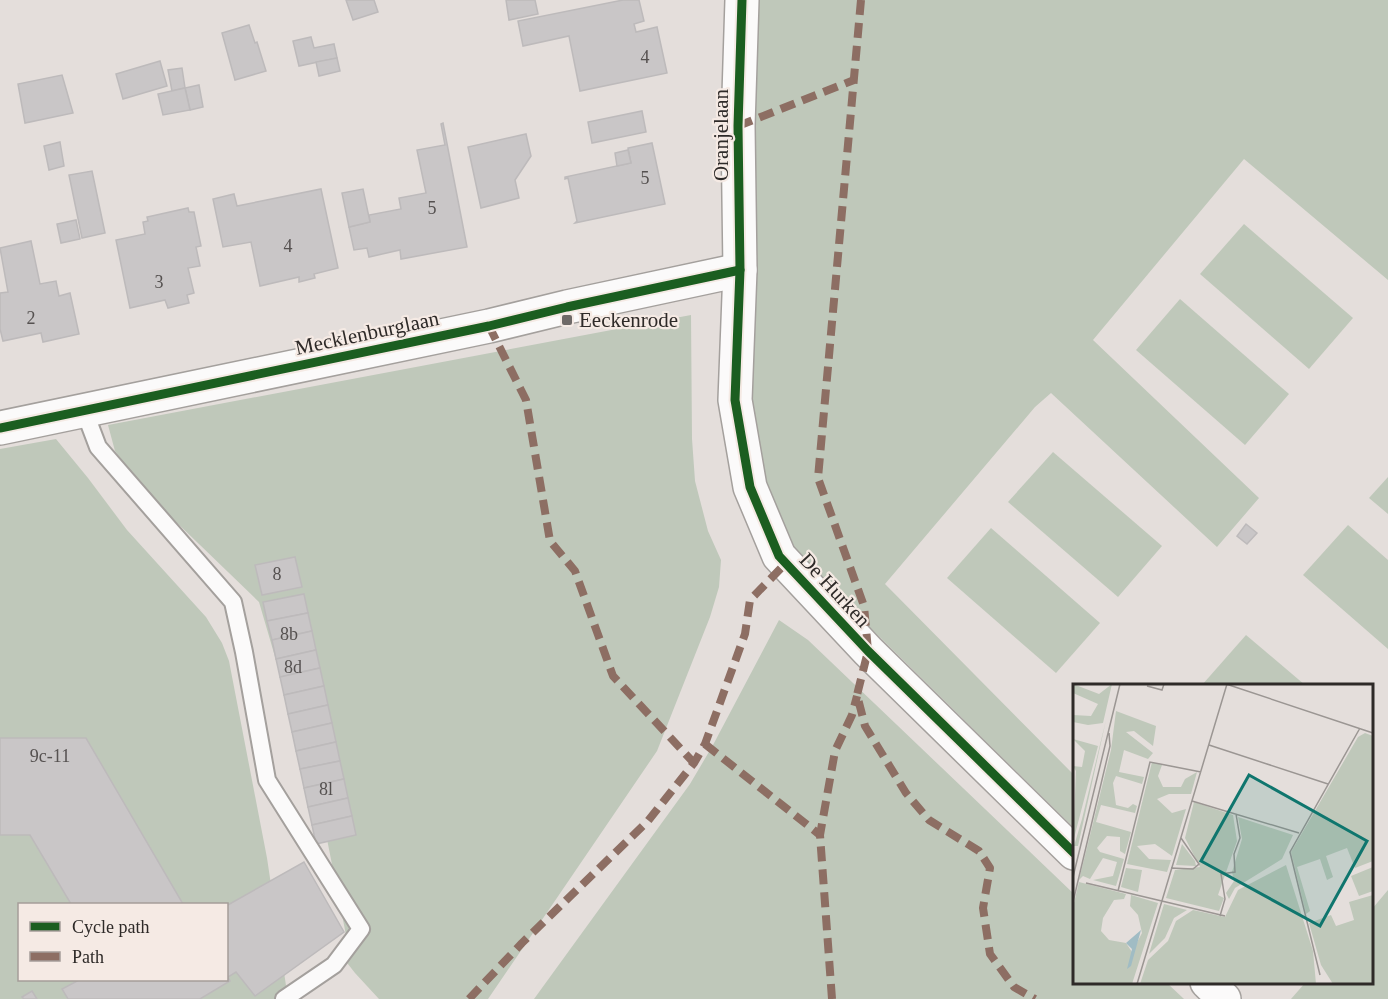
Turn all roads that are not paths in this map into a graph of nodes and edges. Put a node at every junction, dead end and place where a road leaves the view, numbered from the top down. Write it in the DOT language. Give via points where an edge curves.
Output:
graph roads {
  1 [pos="742,0"];
  2 [pos="740,270"];
  3 [pos="84,410"];
  4 [pos="0,428"];
  5 [pos="1073,852"];
  6 [pos="1209,984"];
  7 [pos="284,999"];
  8 [pos="1224,999"];
  1 -- 2 [label="street, Oranjelaan" via="738,126"];
  2 -- 3 [label="street, Mecklenburglaan"];
  2 -- 5 [label="street, De Hurken" via="735,400 750,487 779,556 868,651"];
  3 -- 4 [label="street, Mecklenburglaan"];
  3 -- 7 [label="lane" via="98,447 233,602 267,780 360,929 334,965"];
  6 -- 8 [label="street"];
}
